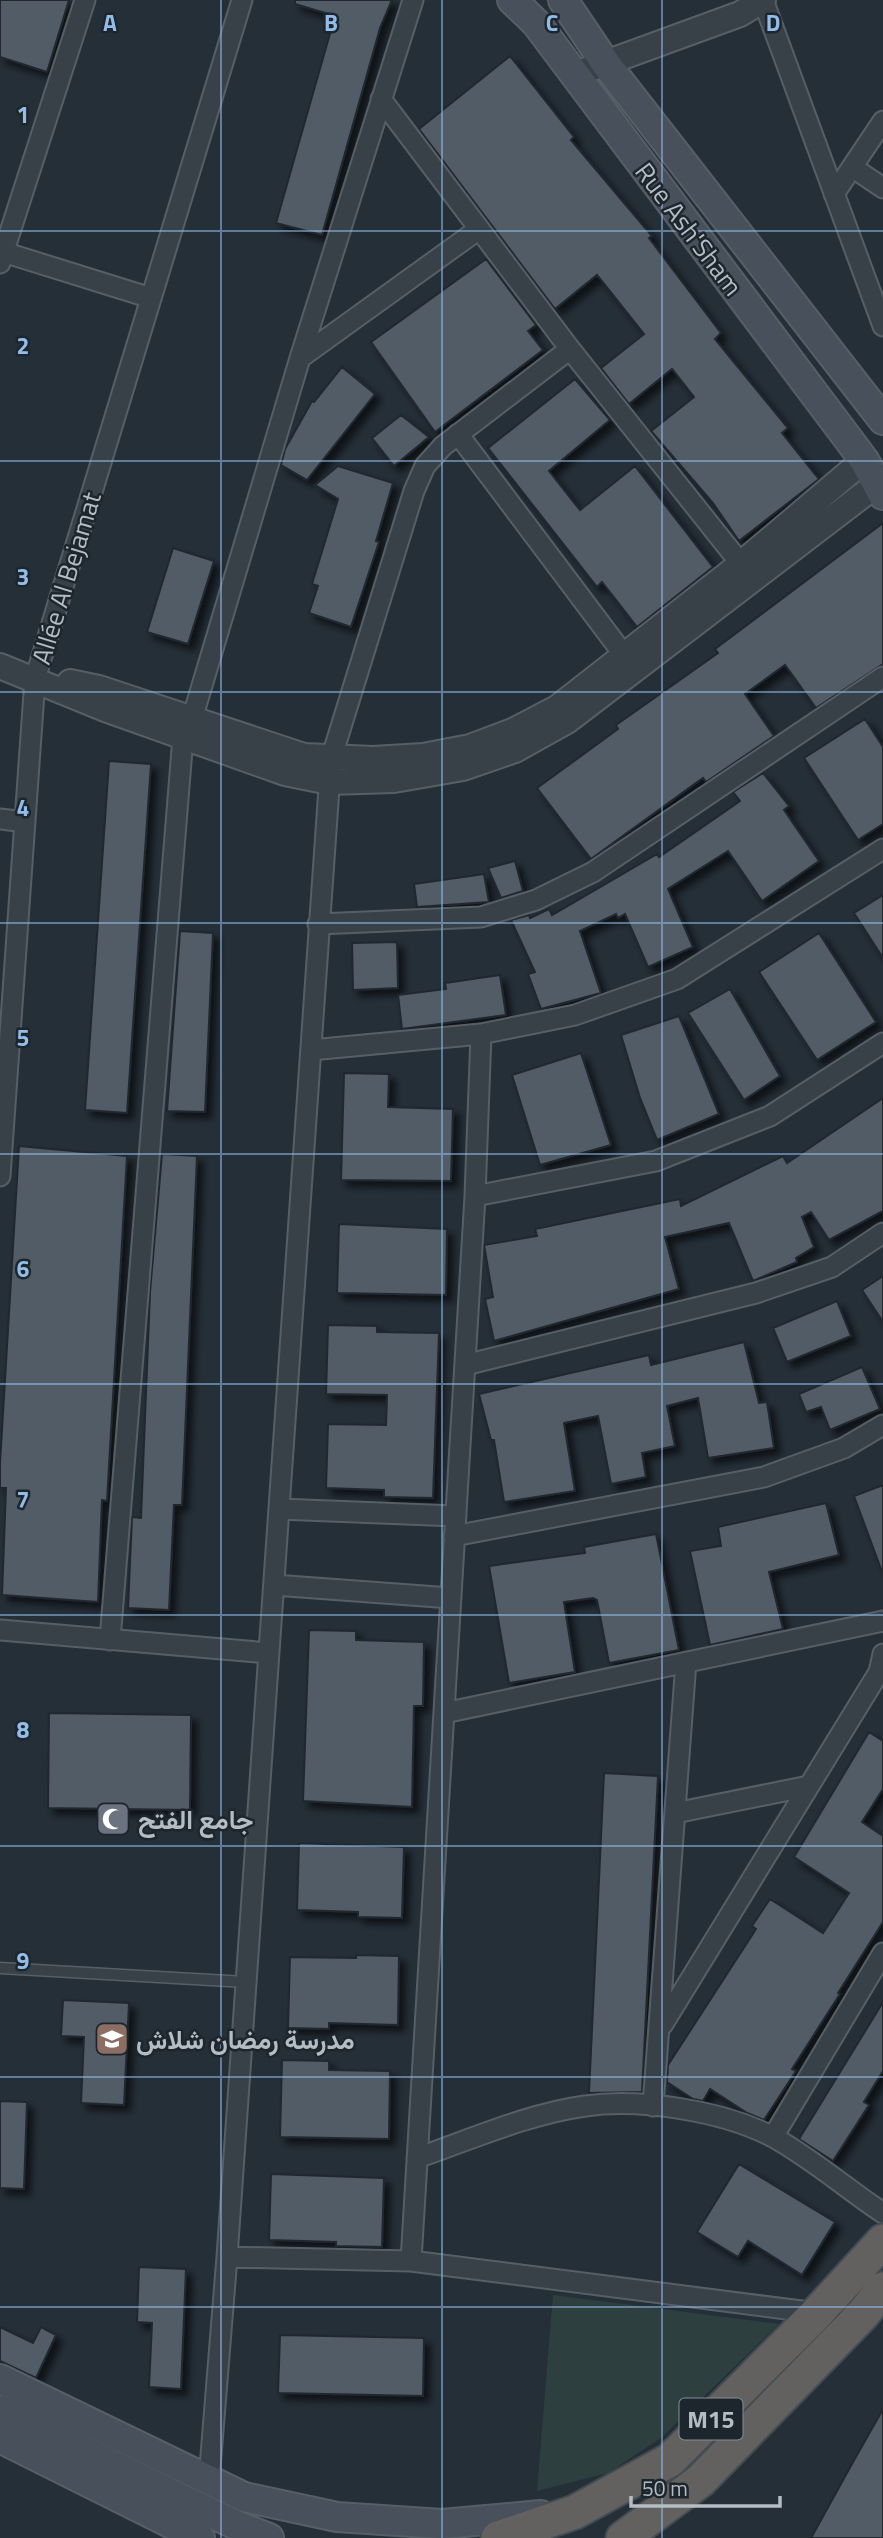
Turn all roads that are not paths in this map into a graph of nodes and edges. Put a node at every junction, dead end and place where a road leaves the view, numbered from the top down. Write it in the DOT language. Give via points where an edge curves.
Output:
graph roads {
  1 [pos="85,0"];
  2 [pos="242,0"];
  3 [pos="413,0"];
  4 [pos="512,0"];
  5 [pos="561,0"];
  6 [pos="763,0"];
  7 [pos="536,23"];
  8 [pos="607,64"];
  9 [pos="573,75"];
  10 [pos="381,99"];
  11 [pos="883,121"];
  12 [pos="852,167"];
  13 [pos="883,188"];
  14 [pos="834,194"];
  15 [pos="479,229"];
  16 [pos="1,255"];
  17 [pos="151,298"];
  18 [pos="883,326"];
  19 [pos="570,349"];
  20 [pos="300,358"];
  21 [pos="883,420"];
  22 [pos="883,432"];
  23 [pos="458,433"];
  24 [pos="874,480"];
  25 [pos="741,564"];
  26 [pos="624,655"];
  27 [pos="0,666"];
  28 [pos="883,677"];
  29 [pos="35,679"];
  30 [pos="187,728"];
  31 [pos="330,770"];
  32 [pos="0,819"];
  33 [pos="25,822"];
  34 [pos="883,849"];
  35 [pos="318,924"];
  36 [pos="481,1034"];
  37 [pos="883,1043"];
  38 [pos="311,1050"];
  39 [pos="0,1177"];
  40 [pos="475,1196"];
  41 [pos="883,1233"];
  42 [pos="465,1365"];
  43 [pos="883,1425"];
  44 [pos="279,1509"];
  45 [pos="456,1516"];
  46 [pos="454,1536"];
  47 [pos="274,1585"];
  48 [pos="451,1598"];
  49 [pos="883,1620"];
  50 [pos="0,1630"];
  51 [pos="110,1640"];
  52 [pos="269,1653"];
  53 [pos="883,1654"];
  54 [pos="686,1662"];
  55 [pos="444,1713"];
  56 [pos="809,1786"];
  57 [pos="675,1813"];
  58 [pos="883,1953"];
  59 [pos="0,1968"];
  60 [pos="246,1982"];
  61 [pos="660,2027"];
  62 [pos="653,2106"];
  63 [pos="773,2137"];
  64 [pos="417,2158"];
  65 [pos="883,2213"];
  66 [pos="883,2241"];
  67 [pos="227,2257"];
  68 [pos="411,2261"];
  69 [pos="883,2289"];
  70 [pos="817,2313"];
  71 [pos="849,2328"];
  72 [pos="0,2379"];
  73 [pos="0,2410"];
  74 [pos="0,2438"];
  75 [pos="209,2480"];
  76 [pos="575,2512"];
  77 [pos="200,2538"];
  78 [pos="269,2538"];
  79 [pos="498,2538"];
  80 [pos="624,2538"];
  1 -- 16 [label="street"];
  2 -- 17 [label="street, Allée Al Bejamat"];
  3 -- 10 [label="street"];
  4 -- 7 [label="main road, Rue Ash'Sham"];
  5 -- 7 [label="street"];
  5 -- 8 [label="main road, Rue Ash'Sham"];
  6 -- 8 [label="street" via="740,14"];
  6 -- 14 [label="street"];
  7 -- 9 [label="main road, Rue Ash'Sham"];
  8 -- 9 [label="street"];
  8 -- 21 [label="main road, Rue Ash'Sham"];
  9 -- 24 [label="main road, Rue Ash'Sham"];
  10 -- 15 [label="street"];
  10 -- 20 [label="street"];
  11 -- 12 [label="street"];
  12 -- 13 [label="street"];
  12 -- 14 [label="street"];
  14 -- 18 [label="street"];
  15 -- 19 [label="street"];
  15 -- 20 [label="street"];
  16 -- 17 [label="street"];
  17 -- 29 [label="street, Allée Al Bejamat"];
  19 -- 23 [label="street"];
  19 -- 25 [label="street"];
  20 -- 30 [label="street"];
  22 -- 24 [label="main road" via="869,447"];
  23 -- 26 [label="street"];
  23 -- 31 [label="street" via="433,455 418,478"];
  24 -- 25 [label="street"];
  24 -- 31 [label="street" via="541,737 463,768 394,780"];
  25 -- 26 [label="street"];
  26 -- 31 [label="street" via="557,708 493,739 423,756"];
  27 -- 29 [label="street"];
  28 -- 35 [label="street" via="593,872 536,900 481,917"];
  29 -- 30 [label="street" via="99,688"];
  29 -- 33 [label="street, Allée Al Bejamat"];
  30 -- 31 [label="street" via="274,748"];
  30 -- 51 [label="street"];
  31 -- 35 [label="street"];
  32 -- 33 [label="street"];
  33 -- 39 [label="street, Allée Al Bejamat"];
  34 -- 36 [label="street" via="677,979 575,1015"];
  35 -- 38 [label="street"];
  36 -- 38 [label="street"];
  36 -- 40 [label="street"];
  37 -- 40 [label="street" via="770,1115 656,1161"];
  38 -- 44 [label="street"];
  40 -- 42 [label="street"];
  41 -- 42 [label="street" via="832,1267 756,1293"];
  42 -- 45 [label="street"];
  43 -- 46 [label="street" via="844,1448 764,1477"];
  44 -- 45 [label="street"];
  44 -- 47 [label="street"];
  45 -- 46 [label="street"];
  46 -- 48 [label="street"];
  47 -- 48 [label="street"];
  47 -- 52 [label="street"];
  48 -- 55 [label="street"];
  49 -- 54 [label="street"];
  50 -- 51 [label="street"];
  51 -- 52 [label="street"];
  52 -- 60 [label="street"];
  53 -- 56 [label="street" via="878,1672"];
  54 -- 55 [label="street"];
  54 -- 57 [label="street"];
  55 -- 64 [label="street"];
  56 -- 57 [label="street"];
  56 -- 61 [label="street"];
  57 -- 61 [label="street"];
  58 -- 63 [label="street"];
  59 -- 60 [label="lane"];
  60 -- 67 [label="street"];
  61 -- 62 [label="street"];
  62 -- 63 [label="street" via="712,2115"];
  62 -- 64 [label="street" via="587,2106 563,2111"];
  63 -- 65 [label="street"];
  64 -- 68 [label="street"];
  66 -- 70 [label="highway, M15"];
  67 -- 68 [label="street"];
  67 -- 75 [label="street"];
  68 -- 70 [label="street"];
  69 -- 71 [label="highway, M15"];
  70 -- 71 [label="street"];
  70 -- 76 [label="highway, M15" via="670,2460"];
  71 -- 80 [label="highway, M15" via="700,2481"];
  72 -- 75 [label="main road"];
  73 -- 78 [label="main road"];
  74 -- 77 [label="main road"];
  75 -- 76 [label="main road" via="244,2497 337,2517 442,2524"];
  76 -- 79 [label="highway, M15"];
}
